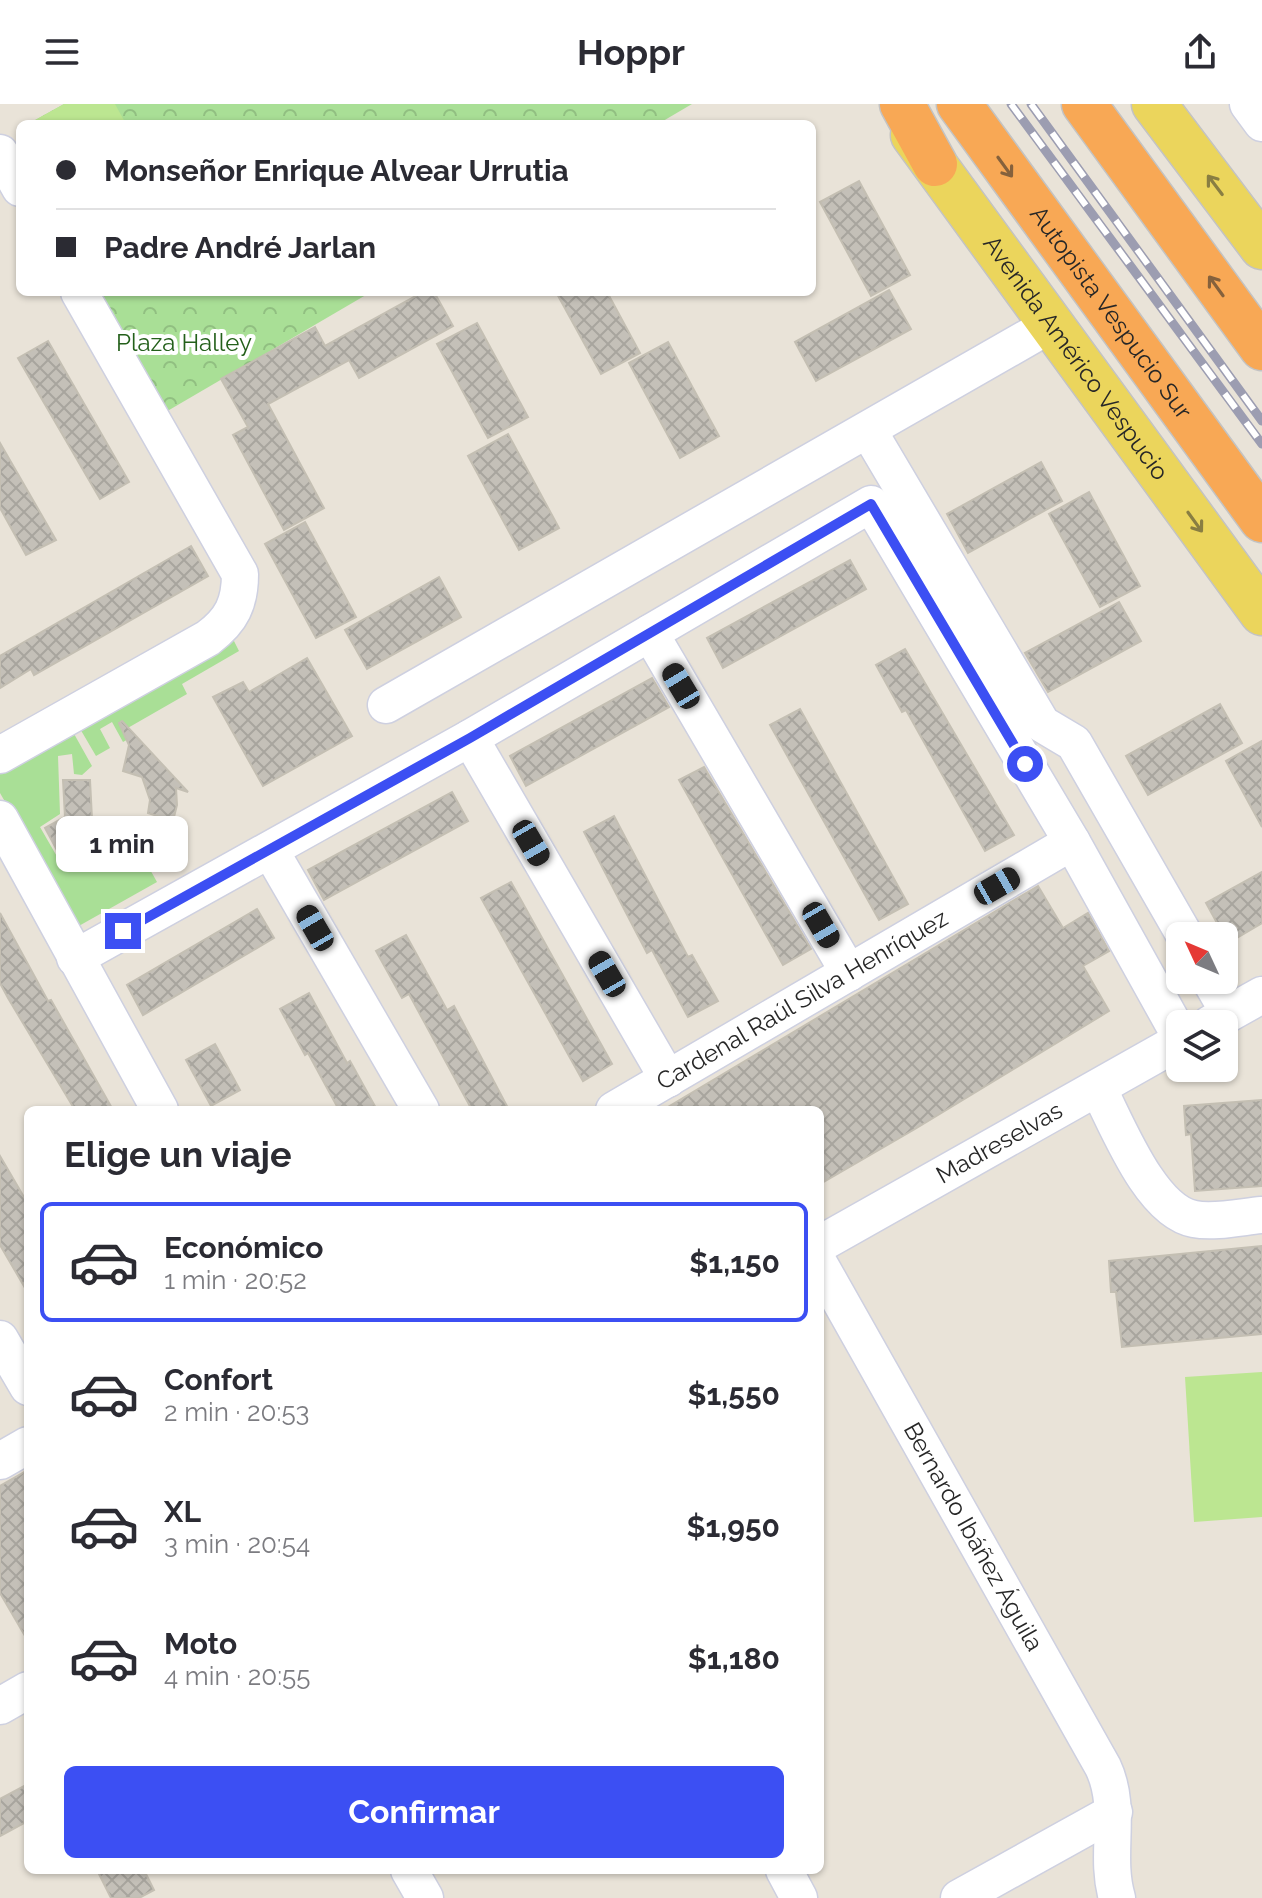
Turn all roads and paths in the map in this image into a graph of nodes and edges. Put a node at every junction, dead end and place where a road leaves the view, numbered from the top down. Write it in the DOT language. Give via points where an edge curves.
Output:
graph roads {
  1 [pos="889,104"];
  2 [pos="902,104"];
  3 [pos="959,104"];
  4 [pos="1084,104"];
  5 [pos="1154,104"];
  6 [pos="1248,104"];
  7 [pos="1262,123"];
  8 [pos="0,153"];
  9 [pos="935,164"];
  10 [pos="16,181"];
  11 [pos="1262,247"];
  12 [pos="81,296"];
  13 [pos="1050,325"];
  14 [pos="1262,348"];
  15 [pos="868,430"];
  16 [pos="1262,520"];
  17 [pos="1262,613"];
  18 [pos="650,633"];
  19 [pos="386,705"];
  20 [pos="470,738"];
  21 [pos="0,755"];
  22 [pos="0,819"];
  23 [pos="1072,842"];
  24 [pos="270,850"];
  25 [pos="1177,922"];
  26 [pos="75,958"];
  27 [pos="849,973"];
  28 [pos="1262,995"];
  29 [pos="1236,1010"];
  30 [pos="1166,1013"];
  31 [pos="1166,1047"];
  32 [pos="668,1079"];
  33 [pos="1098,1088"];
  34 [pos="158,1106"];
  35 [pos="419,1106"];
  36 [pos="621,1106"];
  37 [pos="1262,1215"];
  38 [pos="824,1242"];
  39 [pos="824,1272"];
  40 [pos="0,1339"];
  41 [pos="24,1380"];
  42 [pos="24,1447"];
  43 [pos="0,1461"];
  44 [pos="24,1692"];
  45 [pos="0,1706"];
  46 [pos="1114,1812"];
  47 [pos="411,1874"];
  48 [pos="786,1874"];
  49 [pos="425,1898"];
  50 [pos="799,1898"];
  51 [pos="959,1898"];
  52 [pos="1117,1898"];
  1 -- 9 [label="main road, Avenida Américo Vespucio"];
  2 -- 9 [label="highway"];
  3 -- 16 [label="highway, Autopista Vespucio Sur, one-way"];
  14 -- 4 [label="highway, one-way"];
  11 -- 5 [label="main road, one-way"];
  6 -- 7 [label="street"];
  8 -- 10 [label="street"];
  9 -- 13 [label="main road, Avenida Américo Vespucio"];
  12 -- 21 [label="street" via="240,574 240,595 223,627 208,638"];
  13 -- 15 [label="street"];
  13 -- 17 [label="main road, Avenida Américo Vespucio, one-way"];
  15 -- 19 [label="street"];
  15 -- 25 [label="street" via="1042,724 1074,743"];
  18 -- 20 [label="street"];
  18 -- 23 [label="street" via="871,504"];
  18 -- 27 [label="street"];
  20 -- 24 [label="street"];
  20 -- 32 [label="street"];
  22 -- 26 [label="street"];
  23 -- 27 [label="street, Cardenal Raúl Silva Henríquez"];
  23 -- 30 [label="street"];
  24 -- 26 [label="street"];
  24 -- 35 [label="street"];
  26 -- 34 [label="street"];
  27 -- 32 [label="street, Cardenal Raúl Silva Henríquez"];
  28 -- 29 [label="street"];
  31 -- 33 [label="street, Madreselvas"];
  32 -- 36 [label="street, Cardenal Raúl Silva Henríquez"];
  33 -- 37 [label="street" via="1151,1187 1169,1207 1194,1219"];
  33 -- 38 [label="street, Madreselvas"];
  39 -- 46 [label="street, Bernardo Ibáñez Águila" via="1103,1767"];
  40 -- 41 [label="street"];
  42 -- 43 [label="street"];
  44 -- 45 [label="street"];
  46 -- 51 [label="street"];
  46 -- 52 [label="street, Bernardo Ibáñez Águila"];
  47 -- 49 [label="street"];
  48 -- 50 [label="street"];
}
